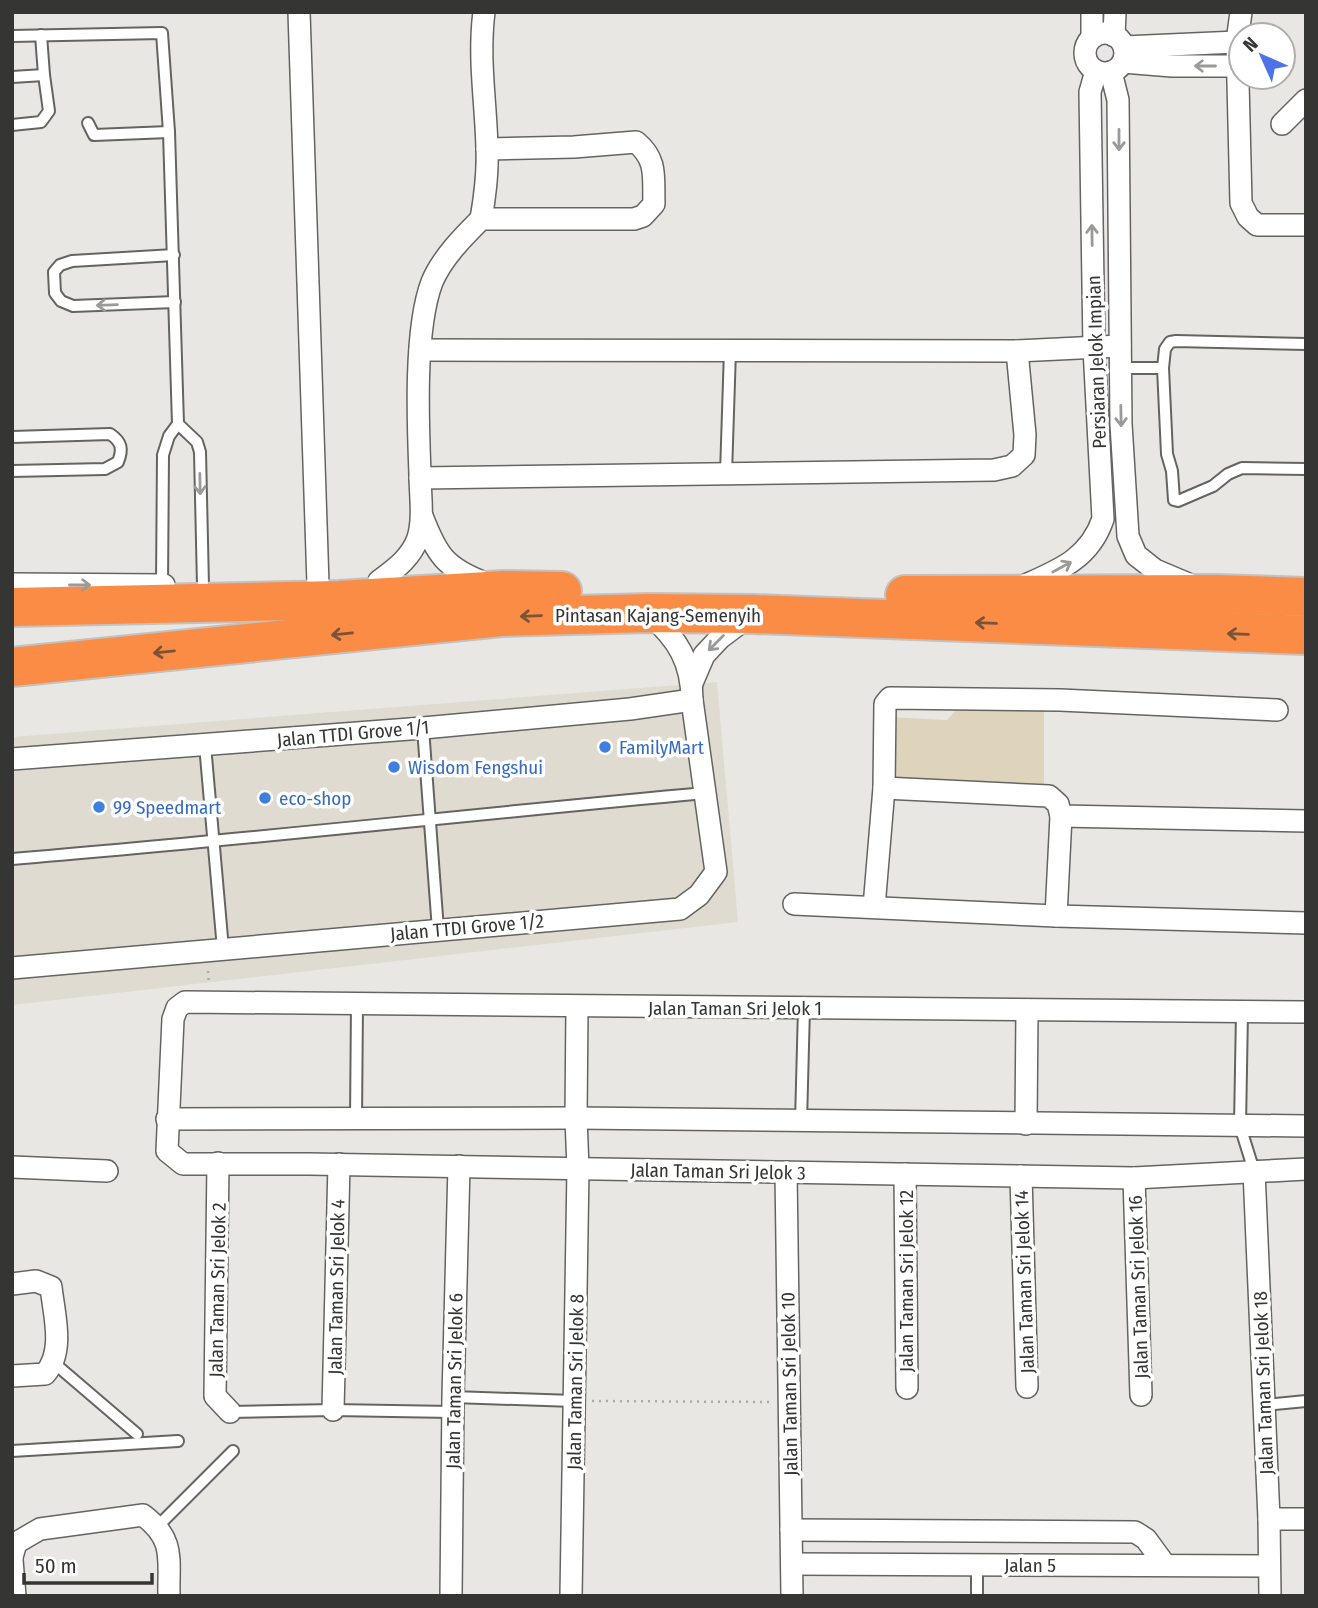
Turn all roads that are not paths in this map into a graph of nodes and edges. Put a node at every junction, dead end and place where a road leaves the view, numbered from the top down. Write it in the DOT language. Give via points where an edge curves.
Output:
graph roads {
  1 [pos="299,12"];
  2 [pos="484,12"];
  3 [pos="1092,12"];
  4 [pos="1115,12"];
  5 [pos="41,35"];
  6 [pos="12,36"];
  7 [pos="1092,38"];
  8 [pos="1227,43"];
  9 [pos="1113,58"];
  10 [pos="1227,66"];
  11 [pos="44,75"];
  12 [pos="12,77"];
  13 [pos="1239,91"];
  14 [pos="1306,100"];
  15 [pos="88,123"];
  16 [pos="1282,124"];
  17 [pos="12,125"];
  18 [pos="169,132"];
  19 [pos="487,149"];
  20 [pos="481,219"];
  21 [pos="1306,225"];
  22 [pos="174,255"];
  23 [pos="175,302"];
  24 [pos="1306,344"];
  25 [pos="1120,346"];
  26 [pos="1094,348"];
  27 [pos="420,350"];
  28 [pos="730,350"];
  29 [pos="1017,351"];
  30 [pos="1120,368"];
  31 [pos="1163,368"];
  32 [pos="178,424"];
  33 [pos="12,437"];
  34 [pos="1306,469"];
  35 [pos="12,471"];
  36 [pos="726,474"];
  37 [pos="420,478"];
  38 [pos="422,514"];
  39 [pos="463,575"];
  40 [pos="379,581"];
  41 [pos="12,584"];
  42 [pos="318,584"];
  43 [pos="162,585"];
  44 [pos="203,586"];
  45 [pos="504,590"];
  46 [pos="1215,594"];
  47 [pos="1000,596"];
  48 [pos="1306,597"];
  49 [pos="12,607"];
  50 [pos="649,613"];
  51 [pos="753,614"];
  52 [pos="1306,635"];
  53 [pos="12,667"];
  54 [pos="692,692"];
  55 [pos="1277,710"];
  56 [pos="422,728"];
  57 [pos="205,745"];
  58 [pos="12,759"];
  59 [pos="884,788"];
  60 [pos="705,793"];
  61 [pos="1061,816"];
  62 [pos="429,818"];
  63 [pos="1306,821"];
  64 [pos="213,843"];
  65 [pos="12,859"];
  66 [pos="794,904"];
  67 [pos="874,907"];
  68 [pos="1056,916"];
  69 [pos="1306,923"];
  70 [pos="438,930"];
  71 [pos="215,949"];
  72 [pos="12,968"];
  73 [pos="357,1003"];
  74 [pos="577,1007"];
  75 [pos="804,1008"];
  76 [pos="1027,1010"];
  77 [pos="1242,1012"];
  78 [pos="1306,1013"];
  79 [pos="173,1019"];
  80 [pos="576,1118"];
  81 [pos="167,1119"];
  82 [pos="356,1120"];
  83 [pos="801,1122"];
  84 [pos="1026,1124"];
  85 [pos="1240,1126"];
  86 [pos="1306,1126"];
  87 [pos="218,1163"];
  88 [pos="339,1164"];
  89 [pos="12,1167"];
  90 [pos="459,1167"];
  91 [pos="578,1169"];
  92 [pos="1306,1169"];
  93 [pos="107,1171"];
  94 [pos="1254,1171"];
  95 [pos="786,1172"];
  96 [pos="905,1174"];
  97 [pos="1021,1176"];
  98 [pos="1134,1178"];
  99 [pos="12,1284"];
  100 [pos="55,1357"];
  101 [pos="12,1376"];
  102 [pos="1027,1387"];
  103 [pos="907,1388"];
  104 [pos="1141,1395"];
  105 [pos="574,1401"];
  106 [pos="1306,1401"];
  107 [pos="452,1404"];
  108 [pos="1264,1405"];
  109 [pos="333,1410"];
  110 [pos="230,1412"];
  111 [pos="137,1434"];
  112 [pos="178,1441"];
  113 [pos="12,1451"];
  114 [pos="233,1451"];
  115 [pos="1269,1519"];
  116 [pos="1306,1519"];
  117 [pos="158,1526"];
  118 [pos="791,1530"];
  119 [pos="13,1550"];
  120 [pos="792,1564"];
  121 [pos="977,1565"];
  122 [pos="1165,1565"];
  123 [pos="1269,1566"];
  124 [pos="15,1596"];
  125 [pos="169,1596"];
  126 [pos="451,1596"];
  127 [pos="571,1596"];
  128 [pos="792,1596"];
  129 [pos="977,1596"];
  130 [pos="1270,1596"];
  1 -- 42 [label="street"];
  2 -- 19 [label="street"];
  3 -- 7 [label="street"];
  4 -- 9 [label="street, Persiaran Jelok Impian"];
  5 -- 6 [label="lane"];
  5 -- 11 [label="lane"];
  5 -- 18 [label="lane" via="162,33"];
  7 -- 9 [label="street" via="1107,34"];
  7 -- 9 [label="street" via="1086,60"];
  8 -- 9 [label="street"];
  10 -- 9 [label="street, one-way" via="1172,66"];
  9 -- 25 [label="street, Persiaran Jelok Impian, one-way" via="1118,100"];
  26 -- 9 [label="street, Persiaran Jelok Impian, one-way" via="1090,92"];
  11 -- 12 [label="lane"];
  11 -- 17 [label="lane" via="49,111 41,122"];
  13 -- 21 [label="street" via="1241,203 1257,225"];
  14 -- 16 [label="street"];
  15 -- 18 [label="lane" via="94,135"];
  18 -- 22 [label="lane"];
  19 -- 20 [label="street"];
  19 -- 20 [label="street" via="636,142 652,161 654,204 634,219"];
  20 -- 27 [label="street" via="437,272 427,300"];
  22 -- 23 [label="lane"];
  23 -- 22 [label="lane, one-way" via="73,306 54,293 54,272 72,261"];
  23 -- 32 [label="lane"];
  24 -- 31 [label="lane" via="1170,342"];
  25 -- 26 [label="street"];
  25 -- 30 [label="street, Persiaran Jelok Impian"];
  26 -- 29 [label="street"];
  47 -- 26 [label="street, Persiaran Jelok Impian, one-way" via="1071,562 1097,536 1103,519"];
  27 -- 28 [label="street"];
  27 -- 37 [label="street"];
  28 -- 29 [label="street"];
  28 -- 36 [label="lane"];
  29 -- 36 [label="street" via="1025,435 1024,455 1012,466"];
  30 -- 31 [label="lane"];
  30 -- 46 [label="street, Persiaran Jelok Impian, one-way" via="1128,536 1136,555 1155,570"];
  31 -- 34 [label="lane" via="1174,500 1213,486 1242,468"];
  32 -- 43 [label="lane" via="163,455"];
  32 -- 44 [label="lane, one-way" via="197,442 200,452"];
  33 -- 35 [label="lane" via="110,434 122,449 118,462 105,469"];
  36 -- 37 [label="street"];
  37 -- 38 [label="street"];
  38 -- 39 [label="street" via="434,545"];
  38 -- 40 [label="street" via="410,555"];
  39 -- 40 [label="street"];
  39 -- 45 [label="street"];
  40 -- 42 [label="street"];
  41 -- 43 [label="street, one-way"];
  42 -- 44 [label="street"];
  43 -- 44 [label="street"];
  45 -- 47 [label="highway, Pintasan Kajang-Semenyih"];
  45 -- 49 [label="highway, Pintasan Kajang-Semenyih" via="339,600"];
  46 -- 47 [label="highway, Pintasan Kajang-Semenyih"];
  46 -- 48 [label="highway, Pintasan Kajang-Semenyih"];
  50 -- 51 [label="highway, Pintasan Kajang-Semenyih"];
  50 -- 53 [label="highway, Pintasan Kajang-Semenyih, one-way" via="500,617"];
  50 -- 54 [label="street, Jalan TTDI Grove 1/2" via="682,651"];
  52 -- 51 [label="highway, Pintasan Kajang-Semenyih, one-way"];
  51 -- 54 [label="street, one-way" via="704,655"];
  54 -- 56 [label="street, Jalan TTDI Grove 1/1" via="630,709"];
  54 -- 60 [label="street, Jalan TTDI Grove 1/2"];
  55 -- 59 [label="street" via="890,698 886,704"];
  56 -- 57 [label="street, Jalan TTDI Grove 1/1"];
  56 -- 62 [label="lane"];
  57 -- 58 [label="street, Jalan TTDI Grove 1/1"];
  57 -- 64 [label="lane"];
  59 -- 61 [label="street" via="1049,796 1058,804"];
  59 -- 67 [label="street"];
  60 -- 62 [label="lane"];
  60 -- 70 [label="street, Jalan TTDI Grove 1/2" via="716,872 699,895 680,909"];
  61 -- 63 [label="street"];
  61 -- 68 [label="street"];
  62 -- 64 [label="lane"];
  62 -- 70 [label="lane"];
  64 -- 65 [label="lane"];
  64 -- 71 [label="lane"];
  66 -- 67 [label="street"];
  67 -- 68 [label="street"];
  68 -- 69 [label="street"];
  70 -- 71 [label="street, Jalan TTDI Grove 1/2"];
  71 -- 72 [label="street, Jalan TTDI Grove 1/2"];
  73 -- 74 [label="street, Jalan Taman Sri Jelok 1"];
  73 -- 79 [label="street, Jalan Taman Sri Jelok 1" via="185,1002"];
  73 -- 82 [label="lane"];
  74 -- 75 [label="street, Jalan Taman Sri Jelok 1"];
  74 -- 80 [label="street, Jalan Taman Sri Jelok 8"];
  75 -- 76 [label="street, Jalan Taman Sri Jelok 1"];
  75 -- 83 [label="lane"];
  76 -- 77 [label="street, Jalan Taman Sri Jelok 1"];
  76 -- 84 [label="street"];
  77 -- 78 [label="street, Jalan Taman Sri Jelok 1"];
  77 -- 85 [label="lane"];
  79 -- 81 [label="street, Jalan Taman Sri Jelok 3"];
  80 -- 82 [label="street"];
  80 -- 83 [label="street"];
  80 -- 91 [label="street, Jalan Taman Sri Jelok 8"];
  81 -- 82 [label="street"];
  81 -- 87 [label="street, Jalan Taman Sri Jelok 3" via="167,1151 183,1164"];
  83 -- 84 [label="street"];
  84 -- 85 [label="street"];
  85 -- 86 [label="street"];
  85 -- 94 [label="lane"];
  87 -- 88 [label="street, Jalan Taman Sri Jelok 3"];
  87 -- 110 [label="street, Jalan Taman Sri Jelok 2" via="215,1396"];
  88 -- 90 [label="street, Jalan Taman Sri Jelok 3"];
  88 -- 109 [label="street, Jalan Taman Sri Jelok 4"];
  89 -- 93 [label="street"];
  90 -- 91 [label="street, Jalan Taman Sri Jelok 3"];
  90 -- 107 [label="street, Jalan Taman Sri Jelok 6"];
  91 -- 95 [label="street, Jalan Taman Sri Jelok 3"];
  91 -- 105 [label="street, Jalan Taman Sri Jelok 8"];
  92 -- 94 [label="street, Jalan Taman Sri Jelok 3"];
  94 -- 98 [label="street, Jalan Taman Sri Jelok 3"];
  94 -- 108 [label="street, Jalan Taman Sri Jelok 18"];
  95 -- 96 [label="street, Jalan Taman Sri Jelok 3"];
  95 -- 118 [label="street, Jalan Taman Sri Jelok 10"];
  96 -- 97 [label="street, Jalan Taman Sri Jelok 3"];
  96 -- 103 [label="street, Jalan Taman Sri Jelok 12"];
  97 -- 98 [label="street, Jalan Taman Sri Jelok 3"];
  97 -- 102 [label="street, Jalan Taman Sri Jelok 14"];
  98 -- 104 [label="street, Jalan Taman Sri Jelok 16"];
  99 -- 100 [label="street" via="36,1281 51,1287"];
  100 -- 101 [label="street" via="45,1374"];
  100 -- 111 [label="lane"];
  105 -- 107 [label="lane"];
  105 -- 127 [label="street, Jalan Taman Sri Jelok 8"];
  106 -- 108 [label="lane"];
  107 -- 109 [label="lane"];
  107 -- 126 [label="street, Jalan Taman Sri Jelok 6"];
  108 -- 115 [label="street, Jalan Taman Sri Jelok 18"];
  109 -- 110 [label="lane"];
  112 -- 113 [label="lane"];
  114 -- 117 [label="lane"];
  115 -- 116 [label="street"];
  115 -- 123 [label="street, Jalan Taman Sri Jelok 18"];
  117 -- 119 [label="street" via="143,1515 40,1529"];
  117 -- 125 [label="street" via="168,1544"];
  118 -- 120 [label="street, Jalan Taman Sri Jelok 10"];
  118 -- 122 [label="street" via="1135,1532"];
  119 -- 124 [label="street"];
  120 -- 121 [label="street, Jalan 5"];
  120 -- 128 [label="street, Jalan Taman Sri Jelok 10"];
  121 -- 122 [label="street, Jalan 5"];
  121 -- 129 [label="lane"];
  122 -- 123 [label="street, Jalan 5"];
  123 -- 130 [label="street, Jalan Taman Sri Jelok 18"];
}
